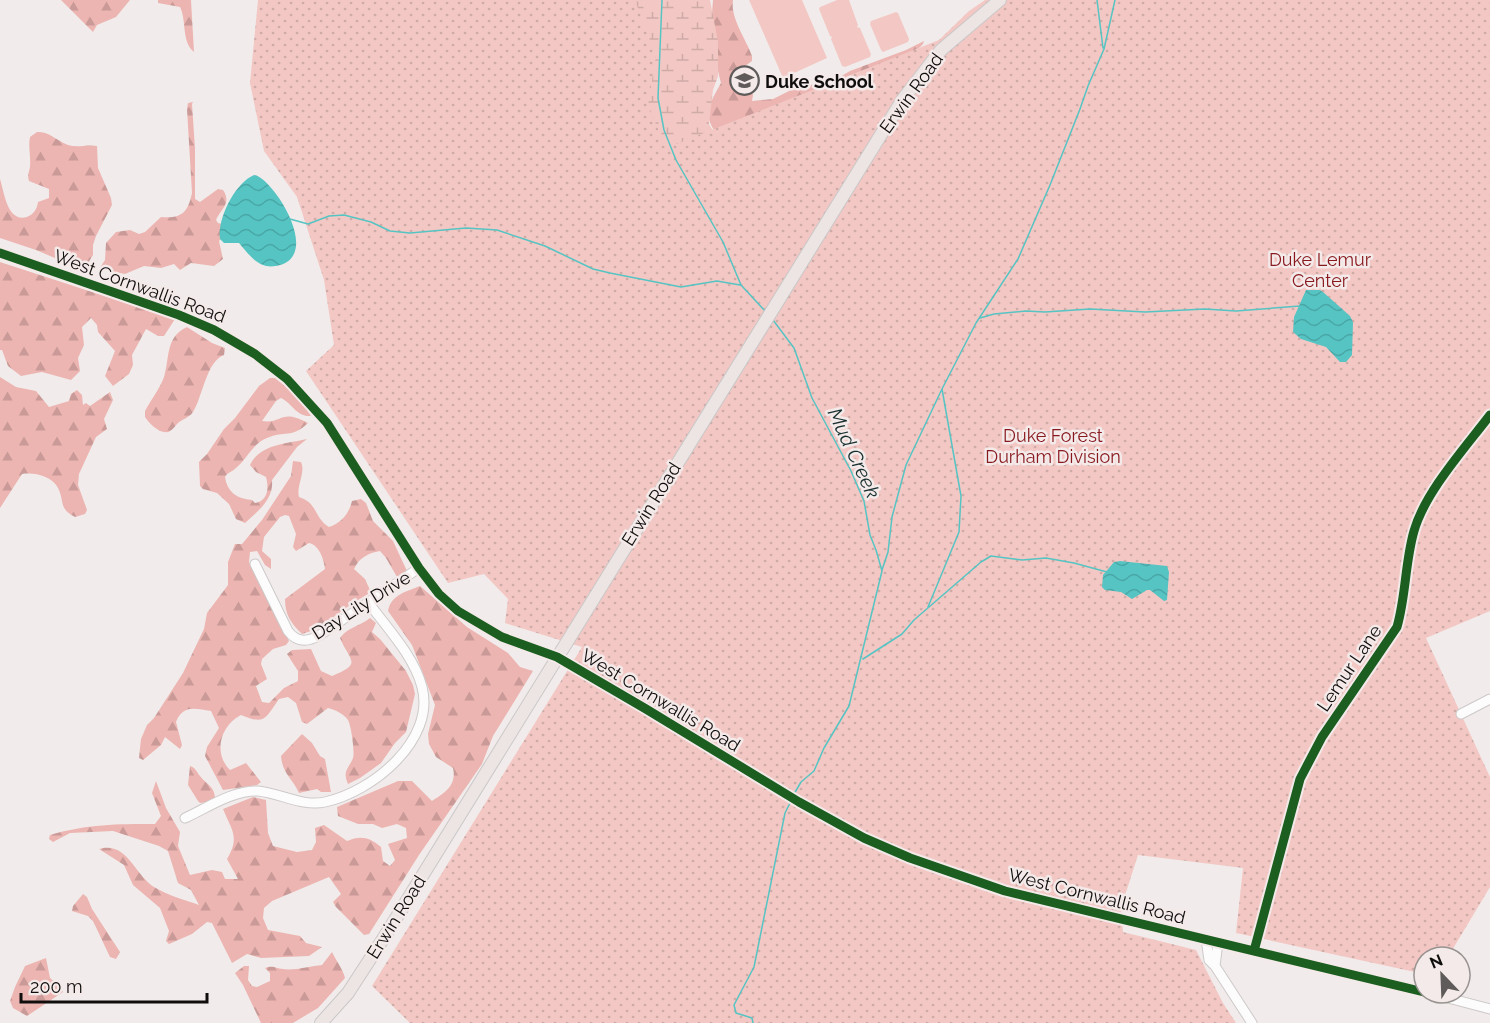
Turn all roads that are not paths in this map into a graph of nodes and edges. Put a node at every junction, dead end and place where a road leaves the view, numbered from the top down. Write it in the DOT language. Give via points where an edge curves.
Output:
graph roads {
  1 [pos="1000,0"];
  2 [pos="0,253"];
  3 [pos="1490,415"];
  4 [pos="255,564"];
  5 [pos="419,568"];
  6 [pos="369,602"];
  7 [pos="557,657"];
  8 [pos="1490,699"];
  9 [pos="1461,714"];
  10 [pos="185,818"];
  11 [pos="1206,939"];
  12 [pos="1218,942"];
  13 [pos="1254,951"];
  14 [pos="1215,966"];
  15 [pos="1412,989"];
  16 [pos="1472,1004"];
  17 [pos="1490,1009"];
  18 [pos="321,1023"];
  19 [pos="1252,1023"];
  1 -- 7 [label="main road, Erwin Road" via="951,40 912,85"];
  2 -- 5 [label="street, West Cornwallis Road" via="179,315 222,334 262,359 300,392 327,423"];
  3 -- 13 [label="street, Lemur Lane" via="1419,515 1397,627 1322,737 1300,779"];
  4 -- 6 [label="street, Day Lily Drive" via="294,638 316,637"];
  5 -- 6 [label="street, Day Lily Drive"];
  5 -- 7 [label="street, West Cornwallis Road" via="439,594 466,617 502,637"];
  6 -- 10 [label="street" via="414,666 423,692 422,718 396,762 378,778 327,802 309,803 250,791"];
  7 -- 11 [label="street, West Cornwallis Road" via="784,794 893,851 984,885"];
  7 -- 18 [label="main road, Erwin Road" via="356,982"];
  8 -- 9 [label="street"];
  11 -- 12 [label="street, West Cornwallis Road"];
  11 -- 14 [label="street" via="1209,960"];
  12 -- 13 [label="street, West Cornwallis Road"];
  12 -- 14 [label="street"];
  13 -- 15 [label="street, West Cornwallis Road"];
  14 -- 19 [label="street"];
  16 -- 17 [label="street"];
}
